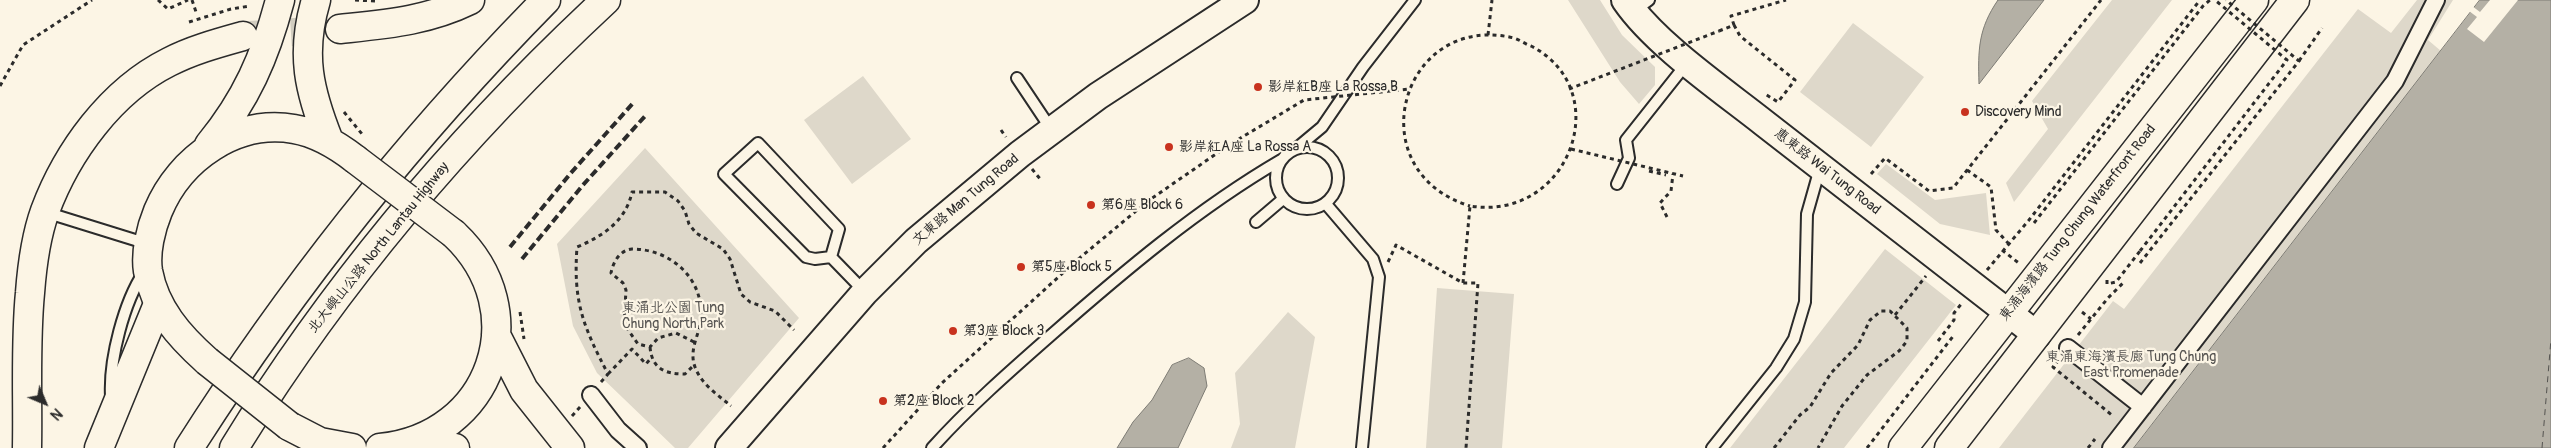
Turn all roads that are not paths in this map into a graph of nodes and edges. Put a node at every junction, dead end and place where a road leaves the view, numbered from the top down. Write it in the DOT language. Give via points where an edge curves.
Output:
graph roads {
  1 [pos="280,0"];
  2 [pos="316,0"];
  3 [pos="470,0"];
  4 [pos="546,0"];
  5 [pos="606,0"];
  6 [pos="1245,0"];
  7 [pos="1415,0"];
  8 [pos="2254,0"];
  9 [pos="2295,0"];
  10 [pos="2436,0"];
  11 [pos="1636,4"];
  12 [pos="340,29"];
  13 [pos="243,36"];
  14 [pos="1688,62"];
  15 [pos="1017,78"];
  16 [pos="1322,128"];
  17 [pos="1052,130"];
  18 [pos="329,141"];
  19 [pos="1297,148"];
  20 [pos="1320,149"];
  21 [pos="205,150"];
  22 [pos="1281,160"];
  23 [pos="1821,167"];
  24 [pos="1255,175"];
  25 [pos="1276,184"];
  26 [pos="1617,184"];
  27 [pos="1283,199"];
  28 [pos="1326,204"];
  29 [pos="45,212"];
  30 [pos="1256,222"];
  31 [pos="148,256"];
  32 [pos="830,257"];
  33 [pos="865,292"];
  34 [pos="158,304"];
  35 [pos="2008,312"];
  36 [pos="2037,334"];
  37 [pos="496,335"];
  38 [pos="2068,348"];
  39 [pos="591,394"];
  40 [pos="2143,408"];
  41 [pos="112,415"];
  42 [pos="416,441"];
  43 [pos="27,448"];
  44 [pos="99,448"];
  45 [pos="189,448"];
  46 [pos="234,448"];
  47 [pos="352,448"];
  48 [pos="380,448"];
  49 [pos="455,448"];
  50 [pos="570,448"];
  51 [pos="638,448"];
  52 [pos="729,448"];
  53 [pos="932,448"];
  54 [pos="1362,448"];
  55 [pos="1712,448"];
  56 [pos="1903,448"];
  57 [pos="1948,448"];
  58 [pos="2111,448"];
  1 -- 21 [label="main road" via="266,48 243,100"];
  2 -- 18 [label="main road" via="307,41 307,62 316,108"];
  3 -- 12 [label="main road" via="444,13 399,23"];
  4 -- 45 [label="main road" via="422,133 344,226 249,354"];
  5 -- 46 [label="main road, 北大嶼山公路 North Lantau Highway" via="518,86 406,210 314,327"];
  6 -- 17 [label="street, 文東路 Man Tung Road" via="1098,96"];
  7 -- 16 [label="lane"];
  8 -- 35 [label="main road, 東涌海濱路 Tung Chung Waterfront Road"];
  9 -- 36 [label="main road"];
  10 -- 40 [label="street" via="2395,80"];
  11 -- 14 [label="street, 惠東路 Wai Tung Road"];
  13 -- 29 [label="main road" via="167,63 130,88 98,120 59,177"];
  14 -- 23 [label="street, 惠東路 Wai Tung Road"];
  14 -- 26 [label="lane" via="1626,140 1629,158"];
  15 -- 17 [label="lane"];
  16 -- 19 [label="lane"];
  16 -- 20 [label="lane"];
  17 -- 33 [label="street, 文東路 Man Tung Road" via="916,241"];
  18 -- 21 [label="main road" via="294,129 274,128 237,135"];
  18 -- 37 [label="main road, bridge" via="360,148 474,256 489,285"];
  19 -- 20 [label="lane"];
  19 -- 22 [label="lane"];
  20 -- 28 [label="lane" via="1332,160 1339,174 1334,196"];
  21 -- 31 [label="main road" via="188,165 162,200"];
  22 -- 24 [label="lane"];
  22 -- 25 [label="lane"];
  23 -- 35 [label="street, 惠東路 Wai Tung Road"];
  23 -- 55 [label="lane" via="1807,214 1805,302 1794,339 1776,368"];
  24 -- 25 [label="lane"];
  24 -- 53 [label="lane" via="1116,277 958,419"];
  25 -- 27 [label="lane"];
  27 -- 28 [label="lane" via="1290,205 1308,210"];
  27 -- 30 [label="lane"];
  28 -- 54 [label="lane" via="1377,269"];
  29 -- 31 [label="lane"];
  29 -- 43 [label="main road" via="36,246 30,293"];
  31 -- 34 [label="main road"];
  31 -- 41 [label="lane" via="129,300 114,360"];
  32 -- 32 [label="lane" via="815,260 806,257 724,174 758,143 839,229"];
  32 -- 33 [label="lane"];
  33 -- 52 [label="street, 文東路 Man Tung Road"];
  34 -- 41 [label="main road"];
  34 -- 47 [label="main road, bridge" via="177,331 206,361 289,426 320,442"];
  35 -- 36 [label="street, 惠東路 Wai Tung Road"];
  35 -- 56 [label="main road, 東涌海濱路 Tung Chung Waterfront Road"];
  36 -- 57 [label="main road"];
  37 -- 42 [label="main road" via="488,372 474,399 437,432"];
  37 -- 50 [label="main road" via="524,390"];
  38 -- 40 [label="street"];
  39 -- 51 [label="street" via="618,430"];
  40 -- 58 [label="street"];
  41 -- 44 [label="main road"];
  42 -- 48 [label="main road"];
  42 -- 49 [label="main road"];
}
